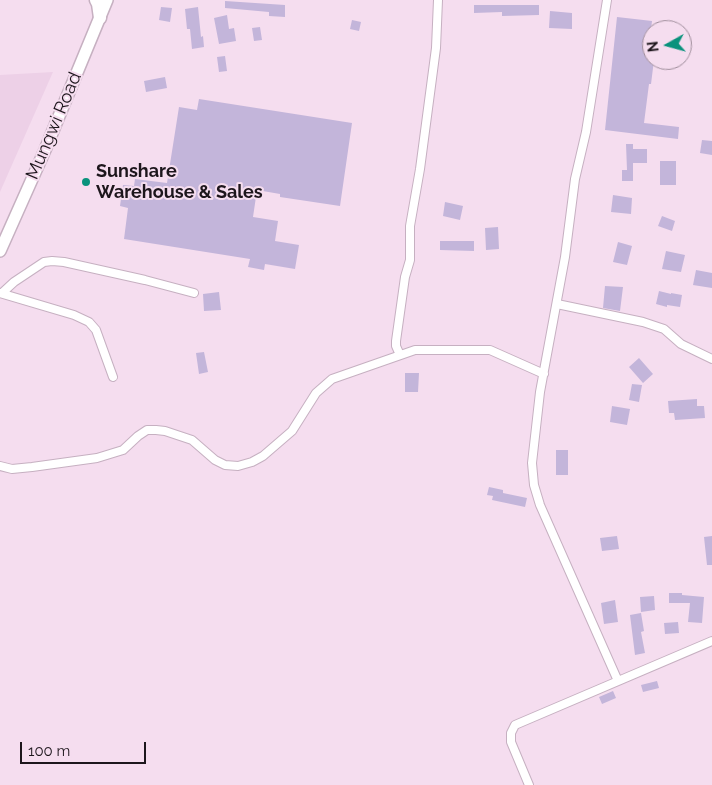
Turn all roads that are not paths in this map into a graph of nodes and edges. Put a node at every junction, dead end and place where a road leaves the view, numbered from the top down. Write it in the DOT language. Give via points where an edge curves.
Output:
graph roads {
  1 [pos="96,0"];
  2 [pos="107,0"];
  3 [pos="438,0"];
  4 [pos="607,0"];
  5 [pos="100,18"];
  6 [pos="0,251"];
  7 [pos="1,293"];
  8 [pos="194,293"];
  9 [pos="557,304"];
  10 [pos="400,355"];
  11 [pos="712,359"];
  12 [pos="544,374"];
  13 [pos="113,377"];
  14 [pos="0,466"];
  15 [pos="712,641"];
  16 [pos="618,680"];
  17 [pos="529,785"];
  1 -- 5 [label="main road"];
  2 -- 5 [label="street, Mungwi Road"];
  3 -- 10 [label="street" via="436,48 410,226 410,260 396,341"];
  4 -- 9 [label="street" via="586,132 575,179"];
  5 -- 6 [label="street, Mungwi Road"];
  7 -- 8 [label="street" via="44,262 52,261"];
  7 -- 13 [label="street" via="89,322 96,330"];
  9 -- 11 [label="street" via="664,329 681,344"];
  9 -- 12 [label="street"];
  10 -- 12 [label="street" via="415,350 490,350"];
  10 -- 14 [label="street" via="332,379 316,393 292,431 263,456 238,466 215,460 192,440 165,431 147,430 123,450 97,458 12,469"];
  12 -- 16 [label="street" via="532,450 534,485"];
  15 -- 16 [label="street"];
  16 -- 17 [label="street" via="515,725 511,742"];
}
